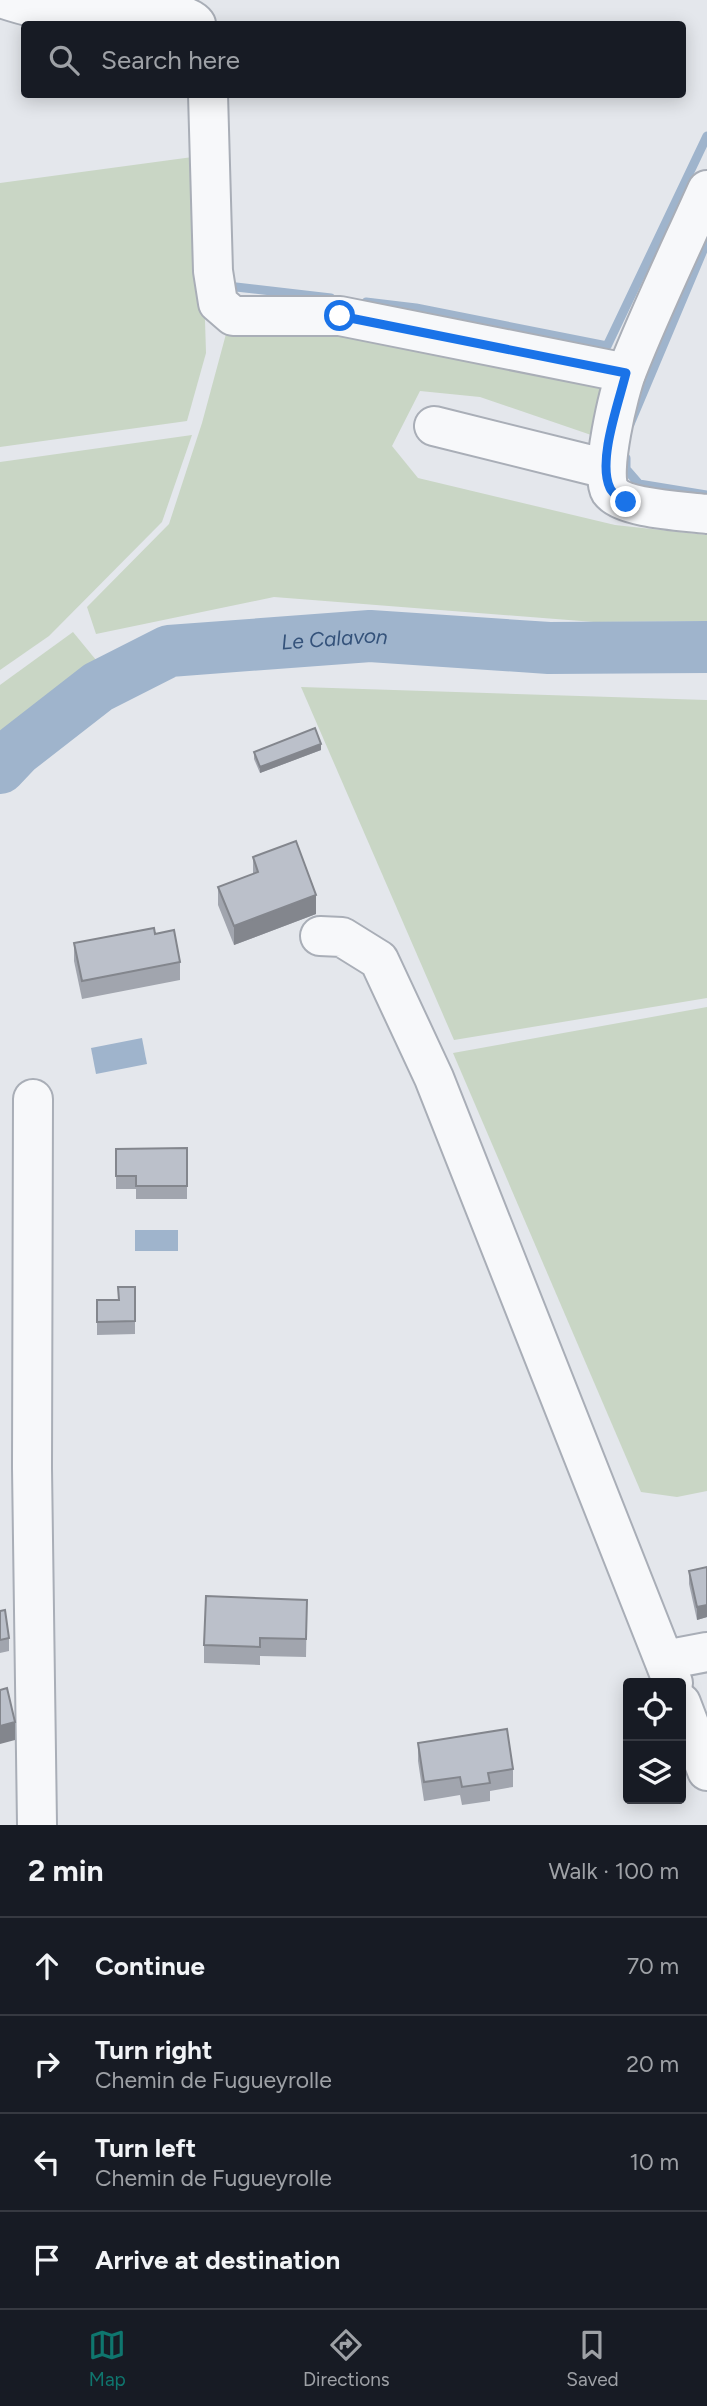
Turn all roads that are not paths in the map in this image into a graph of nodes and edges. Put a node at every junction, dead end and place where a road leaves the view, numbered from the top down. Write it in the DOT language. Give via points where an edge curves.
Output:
graph roads {
  1 [pos="7,0"];
  2 [pos="193,21"];
  3 [pos="208,98"];
  4 [pos="707,190"];
  5 [pos="626,373"];
  6 [pos="434,426"];
  7 [pos="607,463"];
  8 [pos="707,514"];
  9 [pos="320,936"];
  10 [pos="33,1099"];
  11 [pos="707,1652"];
  12 [pos="673,1678"];
  13 [pos="680,1678"];
  14 [pos="686,1692"];
  15 [pos="686,1713"];
  16 [pos="707,1725"];
  17 [pos="707,1771"];
  18 [pos="37,1825"];
  1 -- 2 [label="street" via="37,8 161,11"];
  3 -- 5 [label="street" via="213,271 218,303 233,316 340,316"];
  4 -- 5 [label="street"];
  5 -- 7 [label="street"];
  6 -- 7 [label="street" via="591,465"];
  7 -- 8 [label="street" via="610,491 626,502"];
  9 -- 12 [label="street" via="342,937 379,960 434,1078"];
  10 -- 18 [label="street"];
  11 -- 13 [label="street"];
  14 -- 16 [label="street" via="698,1702"];
  15 -- 17 [label="street"];
}
